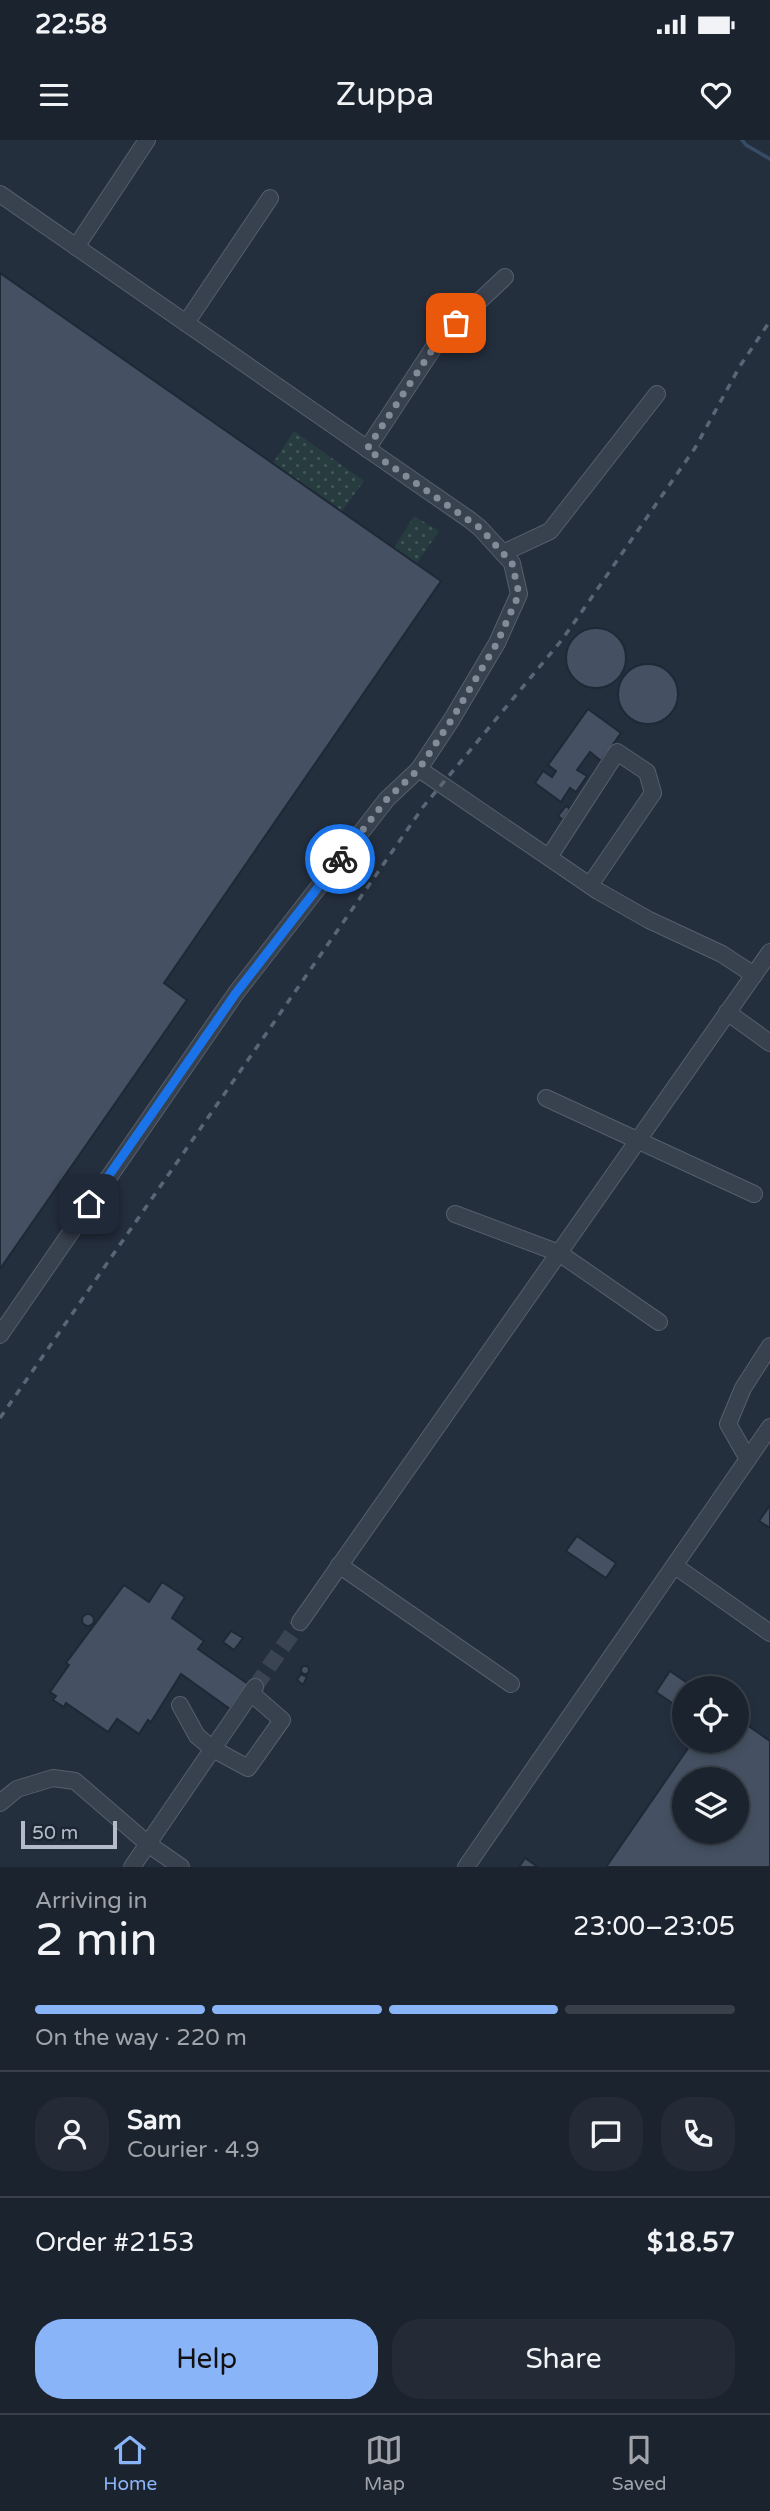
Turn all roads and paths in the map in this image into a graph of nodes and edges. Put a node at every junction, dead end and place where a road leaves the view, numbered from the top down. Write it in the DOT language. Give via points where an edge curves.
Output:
graph roads {
  1 [pos="147,140"];
  2 [pos="0,194"];
  3 [pos="270,198"];
  4 [pos="76,247"];
  5 [pos="505,277"];
  6 [pos="186,323"];
  7 [pos="657,394"];
  8 [pos="367,449"];
  9 [pos="503,553"];
  10 [pos="419,769"];
  11 [pos="549,857"];
  12 [pos="590,885"];
  13 [pos="768,958"];
  14 [pos="754,975"];
  15 [pos="727,1012"];
  16 [pos="770,1043"];
  17 [pos="546,1098"];
  18 [pos="638,1140"];
  19 [pos="754,1194"];
  20 [pos="455,1213"];
  21 [pos="559,1253"];
  22 [pos="659,1322"];
  23 [pos="0,1335"];
  24 [pos="770,1346"];
  25 [pos="770,1427"];
  26 [pos="748,1459"];
  27 [pos="339,1565"];
  28 [pos="675,1566"];
  29 [pos="300,1622"];
  30 [pos="770,1633"];
  31 [pos="511,1684"];
  32 [pos="180,1704"];
  33 [pos="213,1749"];
  34 [pos="0,1802"];
  35 [pos="148,1844"];
  36 [pos="132,1867"];
  37 [pos="181,1867"];
  38 [pos="466,1867"];
  1 -- 4 [label="lane"];
  2 -- 4 [label="lane"];
  3 -- 6 [label="lane"];
  4 -- 6 [label="lane"];
  5 -- 8 [label="lane" via="440,338"];
  6 -- 8 [label="lane"];
  7 -- 9 [label="lane" via="550,531"];
  8 -- 9 [label="lane" via="480,528"];
  9 -- 10 [label="lane" via="512,563 519,594 497,643"];
  10 -- 11 [label="lane"];
  10 -- 23 [label="lane" via="387,799 236,993"];
  11 -- 12 [label="lane"];
  11 -- 12 [label="lane" via="617,752 647,772 653,793"];
  12 -- 14 [label="lane"];
  13 -- 14 [label="lane"];
  14 -- 15 [label="lane"];
  15 -- 16 [label="lane"];
  15 -- 18 [label="lane"];
  17 -- 18 [label="lane"];
  18 -- 19 [label="lane"];
  18 -- 21 [label="lane"];
  20 -- 21 [label="lane"];
  21 -- 22 [label="lane"];
  21 -- 27 [label="lane"];
  24 -- 26 [label="lane" via="728,1424"];
  25 -- 26 [label="lane"];
  26 -- 28 [label="lane"];
  27 -- 29 [label="lane"];
  27 -- 31 [label="lane"];
  28 -- 30 [label="lane"];
  28 -- 38 [label="lane"];
  32 -- 33 [label="lane" via="197,1736"];
  33 -- 33 [label="lane" via="253,1690 282,1720 248,1768"];
  33 -- 35 [label="lane"];
  34 -- 35 [label="lane" via="18,1789 54,1778 75,1781"];
  35 -- 36 [label="lane"];
  35 -- 37 [label="lane"];
}
